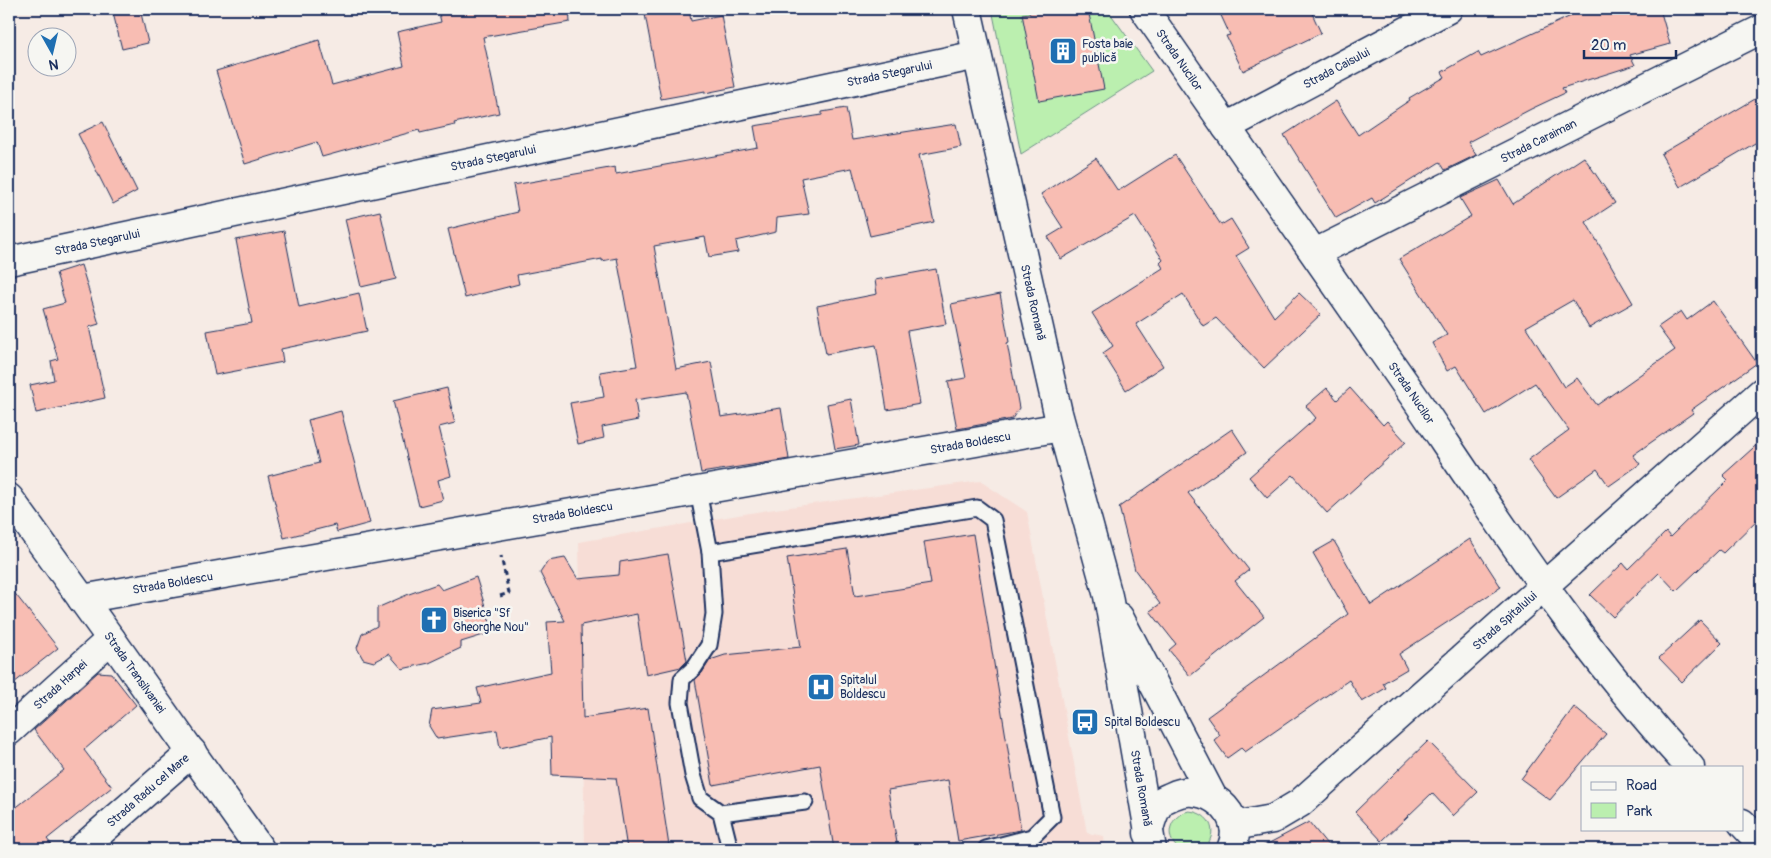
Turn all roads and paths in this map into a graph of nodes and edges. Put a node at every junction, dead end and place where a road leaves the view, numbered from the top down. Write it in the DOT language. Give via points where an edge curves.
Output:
graph roads {
  1 [pos="967,9"];
  2 [pos="1144,9"];
  3 [pos="1448,9"];
  4 [pos="1762,29"];
  5 [pos="977,55"];
  6 [pos="1226,127"];
  7 [pos="1315,253"];
  8 [pos="9,261"];
  9 [pos="1762,392"];
  10 [pos="1061,427"];
  11 [pos="698,491"];
  12 [pos="9,498"];
  13 [pos="496,525"];
  14 [pos="710,552"];
  15 [pos="1544,587"];
  16 [pos="500,596"];
  17 [pos="1108,596"];
  18 [pos="82,598"];
  19 [pos="111,639"];
  20 [pos="9,731"];
  21 [pos="192,752"];
  22 [pos="1689,766"];
  23 [pos="1212,796"];
  24 [pos="805,802"];
  25 [pos="721,813"];
  26 [pos="1744,825"];
  27 [pos="1150,841"];
  28 [pos="1233,843"];
  29 [pos="1762,844"];
  30 [pos="81,849"];
  31 [pos="260,849"];
  32 [pos="730,849"];
  33 [pos="986,849"];
  1 -- 5 [label="street, Strada Romană"];
  2 -- 6 [label="street, Strada Nucilor"];
  3 -- 6 [label="street, Strada Caisului"];
  4 -- 7 [label="street, Strada Caraiman"];
  5 -- 8 [label="street, Strada Stegarului"];
  5 -- 10 [label="street, Strada Romană"];
  6 -- 7 [label="street, Strada Nucilor"];
  7 -- 15 [label="street, Strada Nucilor"];
  9 -- 15 [label="street, Strada Spitalului"];
  10 -- 11 [label="street, Strada Boldescu"];
  10 -- 17 [label="street, Strada Romană"];
  11 -- 13 [label="street, Strada Boldescu"];
  11 -- 14 [label="lane"];
  12 -- 18 [label="street, Strada Transilvaniei"];
  13 -- 16 [label="path" via="509,593"];
  13 -- 18 [label="street, Strada Boldescu"];
  14 -- 25 [label="lane" via="714,614 709,645 694,668 682,679 680,702 700,798"];
  14 -- 33 [label="lane" via="977,508 993,520 1052,817 1032,837"];
  15 -- 22 [label="street, Strada Nucilor" via="1622,692"];
  15 -- 28 [label="street, Strada Spitalului" via="1300,803"];
  17 -- 23 [label="street, Strada Romană"];
  17 -- 27 [label="street, Strada Romană"];
  18 -- 19 [label="street, Strada Transilvaniei"];
  19 -- 20 [label="street, Strada Harpei"];
  19 -- 21 [label="street, Strada Transilvaniei"];
  21 -- 30 [label="street, Strada Radu cel Mare"];
  21 -- 31 [label="street, Strada Transilvaniei"];
  23 -- 27 [label="street" via="1196,791 1178,793 1162,801 1153,814"];
  23 -- 28 [label="street, Strada Romană" via="1230,814"];
  24 -- 25 [label="lane"];
  25 -- 32 [label="lane"];
  26 -- 29 [label="street"];
}
